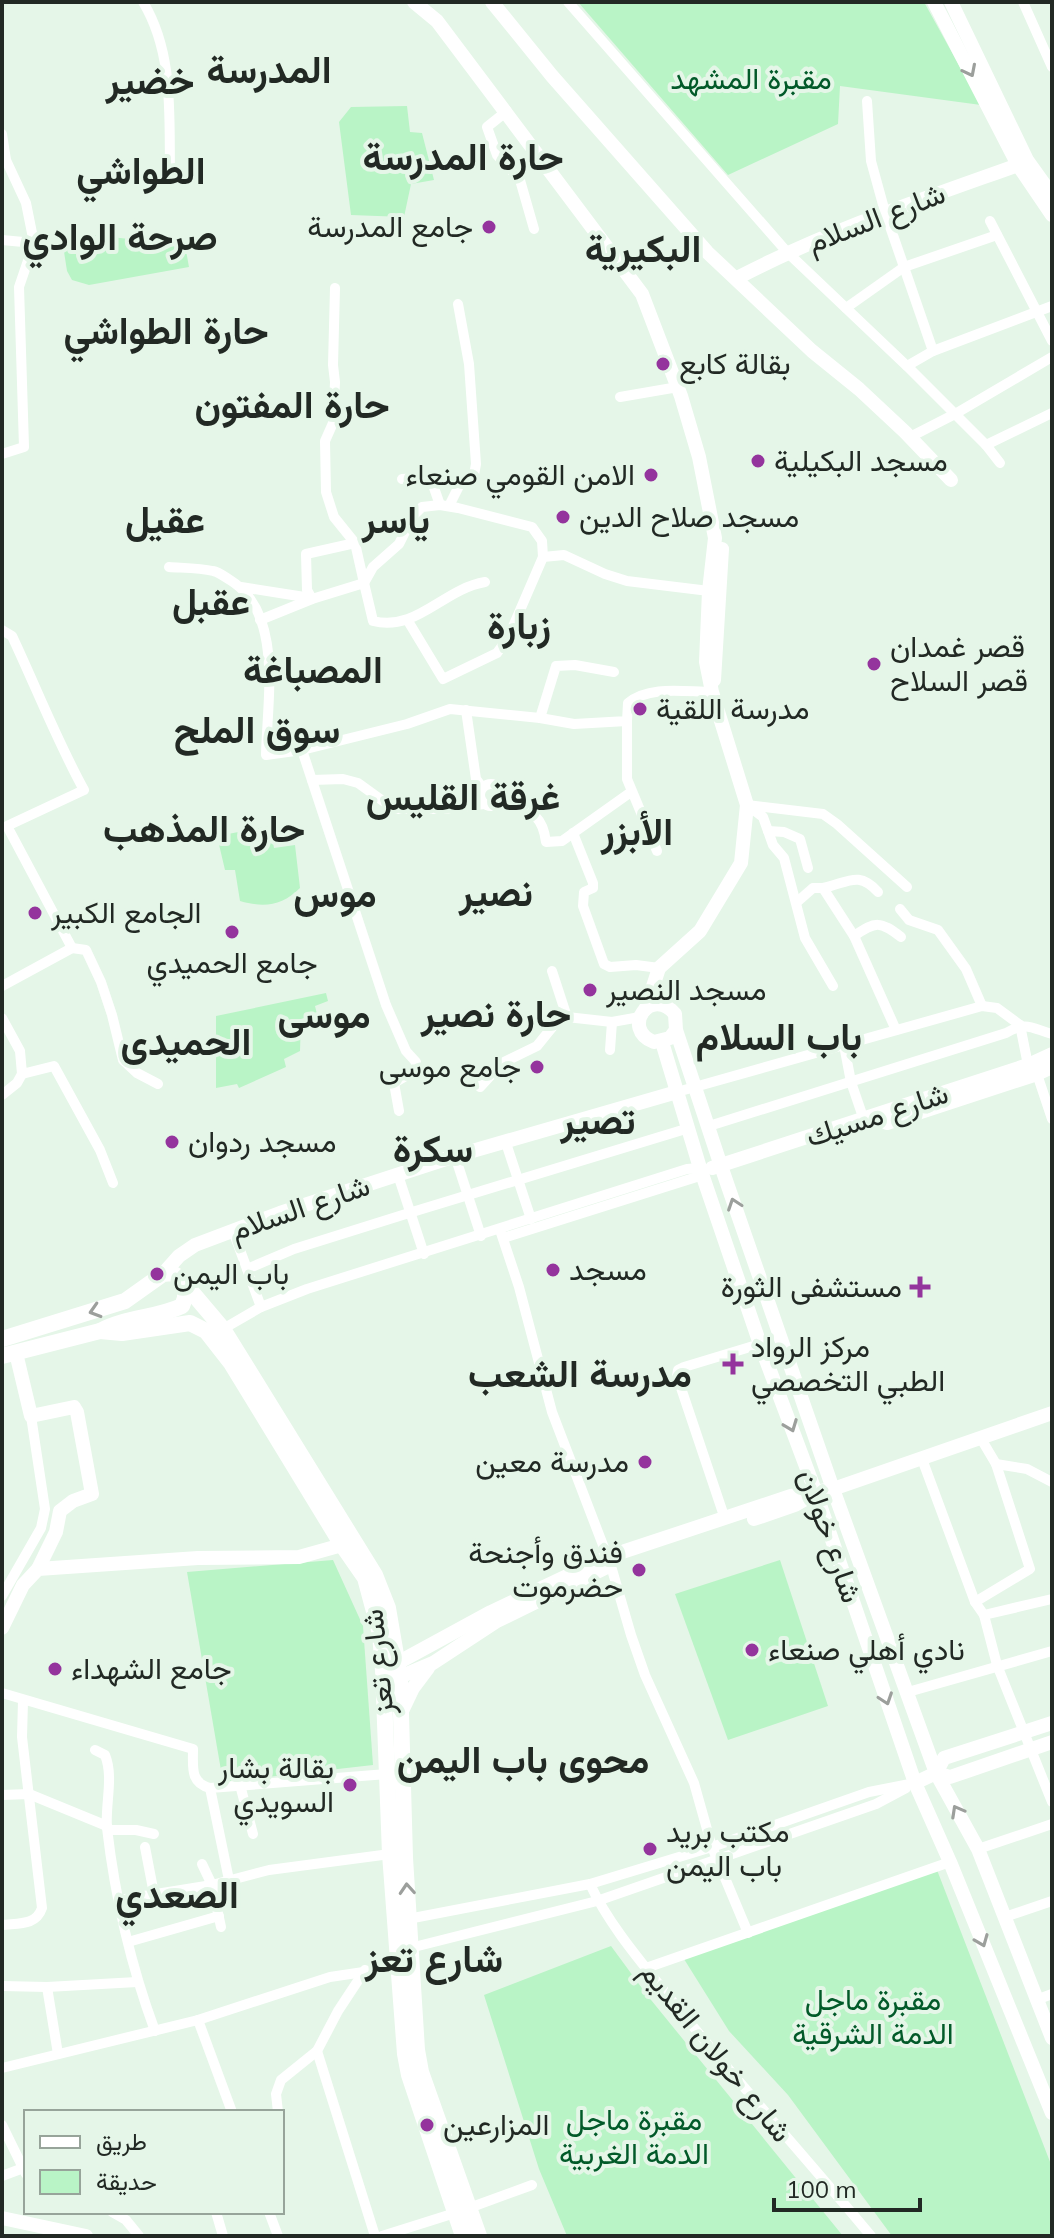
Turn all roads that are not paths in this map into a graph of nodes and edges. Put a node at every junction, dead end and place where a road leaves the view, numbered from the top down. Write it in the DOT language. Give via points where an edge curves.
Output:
graph roads {
  1 [pos="143,2"];
  2 [pos="414,2"];
  3 [pos="492,2"];
  4 [pos="568,2"];
  5 [pos="934,2"];
  6 [pos="951,2"];
  7 [pos="1023,2"];
  8 [pos="1052,67"];
  9 [pos="867,101"];
  10 [pos="507,111"];
  11 [pos="2,134"];
  12 [pos="1018,165"];
  13 [pos="170,173"];
  14 [pos="1048,197"];
  15 [pos="885,212"];
  16 [pos="1052,215"];
  17 [pos="990,221"];
  18 [pos="534,229"];
  19 [pos="997,235"];
  20 [pos="2,240"];
  21 [pos="34,243"];
  22 [pos="787,252"];
  23 [pos="904,267"];
  24 [pos="737,278"];
  25 [pos="335,288"];
  26 [pos="458,304"];
  27 [pos="1052,306"];
  28 [pos="846,308"];
  29 [pos="1037,313"];
  30 [pos="651,317"];
  31 [pos="1052,341"];
  32 [pos="933,351"];
  33 [pos="1052,357"];
  34 [pos="907,366"];
  35 [pos="678,387"];
  36 [pos="620,397"];
  37 [pos="1052,413"];
  38 [pos="955,414"];
  39 [pos="910,437"];
  40 [pos="986,445"];
  41 [pos="2,454"];
  42 [pos="1000,463"];
  43 [pos="402,479"];
  44 [pos="951,480"];
  45 [pos="445,506"];
  46 [pos="355,543"];
  47 [pos="543,557"];
  48 [pos="169,567"];
  49 [pos="485,582"];
  50 [pos="364,583"];
  51 [pos="241,587"];
  52 [pos="709,591"];
  53 [pos="312,599"];
  54 [pos="260,620"];
  55 [pos="408,621"];
  56 [pos="2,630"];
  57 [pos="614,672"];
  58 [pos="712,692"];
  59 [pos="466,710"];
  60 [pos="540,718"];
  61 [pos="627,721"];
  62 [pos="302,750"];
  63 [pos="312,780"];
  64 [pos="482,787"];
  65 [pos="631,792"];
  66 [pos="501,800"];
  67 [pos="484,804"];
  68 [pos="747,805"];
  69 [pos="768,831"];
  70 [pos="573,833"];
  71 [pos="657,851"];
  72 [pos="808,868"];
  73 [pos="907,887"];
  74 [pos="823,888"];
  75 [pos="878,892"];
  76 [pos="797,902"];
  77 [pos="900,909"];
  78 [pos="854,936"];
  79 [pos="901,937"];
  80 [pos="72,948"];
  81 [pos="552,971"];
  82 [pos="656,974"];
  83 [pos="2,986"];
  84 [pos="833,986"];
  85 [pos="667,1006"];
  86 [pos="982,1006"];
  87 [pos="643,1012"];
  88 [pos="567,1017"];
  89 [pos="2,1018"];
  90 [pos="612,1022"];
  91 [pos="1020,1025"];
  92 [pos="676,1030"];
  93 [pos="896,1030"];
  94 [pos="1052,1034"];
  95 [pos="662,1042"];
  96 [pos="844,1045"];
  97 [pos="610,1050"];
  98 [pos="1052,1054"];
  99 [pos="685,1055"];
  100 [pos="668,1060"];
  101 [pos="1052,1067"];
  102 [pos="1032,1070"];
  103 [pos="22,1074"];
  104 [pos="851,1082"];
  105 [pos="158,1084"];
  106 [pos="480,1087"];
  107 [pos="696,1087"];
  108 [pos="677,1092"];
  109 [pos="2,1095"];
  110 [pos="399,1111"];
  111 [pos="1052,1119"];
  112 [pos="864,1120"];
  113 [pos="709,1126"];
  114 [pos="689,1128"];
  115 [pos="506,1143"];
  116 [pos="455,1156"];
  117 [pos="722,1170"];
  118 [pos="702,1172"];
  119 [pos="398,1175"];
  120 [pos="518,1181"];
  121 [pos="113,1183"];
  122 [pos="466,1196"];
  123 [pos="409,1213"];
  124 [pos="531,1219"];
  125 [pos="233,1231"];
  126 [pos="744,1233"];
  127 [pos="502,1234"];
  128 [pos="481,1236"];
  129 [pos="726,1240"];
  130 [pos="424,1254"];
  131 [pos="247,1269"];
  132 [pos="163,1274"];
  133 [pos="185,1283"];
  134 [pos="261,1307"];
  135 [pos="223,1329"];
  136 [pos="100,1331"];
  137 [pos="2,1339"];
  138 [pos="760,1344"];
  139 [pos="9,1354"];
  140 [pos="1052,1413"];
  141 [pos="31,1416"];
  142 [pos="980,1437"];
  143 [pos="922,1459"];
  144 [pos="996,1464"];
  145 [pos="1052,1482"];
  146 [pos="833,1489"];
  147 [pos="816,1493"];
  148 [pos="725,1519"];
  149 [pos="342,1545"];
  150 [pos="609,1561"];
  151 [pos="38,1569"];
  152 [pos="2,1596"];
  153 [pos="1052,1599"];
  154 [pos="975,1602"];
  155 [pos="984,1615"];
  156 [pos="494,1617"];
  157 [pos="2,1628"];
  158 [pos="1052,1651"];
  159 [pos="433,1663"];
  160 [pos="997,1665"];
  161 [pos="391,1674"];
  162 [pos="908,1692"];
  163 [pos="2,1693"];
  164 [pos="23,1701"];
  165 [pos="400,1715"];
  166 [pos="1052,1723"];
  167 [pos="1023,1733"];
  168 [pos="1052,1742"];
  169 [pos="1030,1749"];
  170 [pos="95,1750"];
  171 [pos="936,1773"];
  172 [pos="387,1774"];
  173 [pos="915,1783"];
  174 [pos="240,1785"];
  175 [pos="210,1788"];
  176 [pos="29,1794"];
  177 [pos="2,1795"];
  178 [pos="1052,1802"];
  179 [pos="1052,1824"];
  180 [pos="107,1828"];
  181 [pos="154,1834"];
  182 [pos="253,1834"];
  183 [pos="145,1847"];
  184 [pos="712,1847"];
  185 [pos="978,1849"];
  186 [pos="390,1854"];
  187 [pos="718,1859"];
  188 [pos="950,1862"];
  189 [pos="202,1864"];
  190 [pos="229,1880"];
  191 [pos="590,1884"];
  192 [pos="212,1885"];
  193 [pos="154,1894"];
  194 [pos="119,1900"];
  195 [pos="597,1901"];
  196 [pos="1052,1901"];
  197 [pos="1005,1917"];
  198 [pos="408,1919"];
  199 [pos="2,1925"];
  200 [pos="748,1933"];
  201 [pos="128,1942"];
  202 [pos="410,1948"];
  203 [pos="397,1967"];
  204 [pos="646,1968"];
  205 [pos="365,1970"];
  206 [pos="137,1982"];
  207 [pos="2,1986"];
  208 [pos="47,1987"];
  209 [pos="1052,1994"];
  210 [pos="1036,2000"];
  211 [pos="198,2020"];
  212 [pos="155,2031"];
  213 [pos="1052,2038"];
  214 [pos="317,2051"];
  215 [pos="58,2054"];
  216 [pos="2,2068"];
  217 [pos="415,2073"];
  218 [pos="1047,2083"];
  219 [pos="231,2110"];
  220 [pos="278,2110"];
  221 [pos="1052,2113"];
  222 [pos="2,2125"];
  223 [pos="24,2168"];
  224 [pos="24,2170"];
  225 [pos="2,2176"];
  226 [pos="532,2185"];
  227 [pos="462,2210"];
  228 [pos="118,2214"];
  229 [pos="217,2214"];
  230 [pos="270,2214"];
  231 [pos="2,2218"];
  232 [pos="86,2236"];
  233 [pos="139,2236"];
  234 [pos="223,2236"];
  235 [pos="278,2236"];
  236 [pos="375,2236"];
  237 [pos="382,2236"];
  238 [pos="463,2236"];
  239 [pos="479,2236"];
  240 [pos="871,2236"];
  1 -- 13 [label="street" via="164,54"];
  2 -- 10 [label="street" via="437,21"];
  3 -- 24 [label="street" via="707,252"];
  4 -- 22 [label="street"];
  5 -- 12 [label="street, one-way"];
  6 -- 14 [label="street"];
  7 -- 8 [label="street"];
  9 -- 15 [label="street" via="871,161"];
  10 -- 18 [label="street" via="487,127 497,155 520,180"];
  10 -- 30 [label="street" via="642,294"];
  11 -- 21 [label="street"];
  12 -- 14 [label="street"];
  12 -- 15 [label="street, شارع السلام"];
  14 -- 16 [label="street"];
  15 -- 22 [label="street, شارع السلام"];
  15 -- 23 [label="street"];
  17 -- 19 [label="street"];
  19 -- 23 [label="street"];
  19 -- 29 [label="street"];
  20 -- 21 [label="street"];
  21 -- 41 [label="street" via="19,287 24,447"];
  22 -- 24 [label="street, شارع السلام"];
  22 -- 28 [label="street"];
  23 -- 28 [label="street"];
  23 -- 32 [label="street"];
  24 -- 39 [label="street"];
  25 -- 46 [label="street" via="335,382 333,423 325,441 326,492 334,517"];
  26 -- 45 [label="street" via="469,364 476,464 474,475 462,480"];
  27 -- 29 [label="street"];
  28 -- 34 [label="street"];
  29 -- 31 [label="street"];
  29 -- 32 [label="street"];
  30 -- 35 [label="street"];
  30 -- 58 [label="street" via="670,342 690,391 723,538"];
  32 -- 34 [label="street"];
  33 -- 38 [label="street"];
  34 -- 38 [label="street"];
  35 -- 36 [label="street"];
  35 -- 52 [label="street" via="715,538"];
  37 -- 40 [label="street"];
  38 -- 39 [label="street"];
  38 -- 40 [label="street"];
  39 -- 44 [label="street"];
  40 -- 42 [label="street"];
  43 -- 45 [label="street" via="419,478 433,485"];
  45 -- 47 [label="street" via="532,527 542,541"];
  45 -- 50 [label="street" via="422,507 399,544"];
  46 -- 50 [label="street"];
  46 -- 53 [label="street" via="306,554"];
  47 -- 52 [label="street" via="564,555 627,581"];
  47 -- 55 [label="street" via="497,653 443,679"];
  48 -- 51 [label="street" via="215,571"];
  49 -- 55 [label="street"];
  50 -- 53 [label="street"];
  50 -- 55 [label="street" via="373,621"];
  51 -- 53 [label="street"];
  51 -- 54 [label="street" via="256,605"];
  52 -- 58 [label="street" via="706,662"];
  53 -- 54 [label="street"];
  54 -- 62 [label="street" via="270,677 266,755"];
  56 -- 80 [label="street" via="12,636 84,790 7,826"];
  57 -- 60 [label="street" via="556,666"];
  58 -- 61 [label="street" via="637,695 628,703"];
  58 -- 68 [label="street"];
  59 -- 60 [label="street"];
  59 -- 62 [label="street" via="450,709"];
  59 -- 64 [label="street" via="476,779"];
  60 -- 61 [label="street" via="574,724"];
  61 -- 65 [label="street"];
  62 -- 63 [label="street"];
  63 -- 67 [label="street" via="358,783 394,809"];
  63 -- 110 [label="street" via="386,1005 416,1062 416,1070 394,1083"];
  64 -- 66 [label="street" via="497,786"];
  64 -- 67 [label="street"];
  65 -- 70 [label="street"];
  65 -- 71 [label="street"];
  66 -- 67 [label="street"];
  66 -- 70 [label="street" via="537,816 546,842 562,841"];
  68 -- 69 [label="street" via="763,817"];
  68 -- 73 [label="street" via="823,814"];
  68 -- 82 [label="street" via="741,863 700,931"];
  69 -- 72 [label="street" via="800,839"];
  69 -- 76 [label="street" via="784,858"];
  70 -- 82 [label="street" via="593,883 584,892 583,906 604,964 636,965"];
  74 -- 75 [label="street" via="857,878"];
  74 -- 76 [label="street" via="813,888"];
  74 -- 78 [label="street"];
  76 -- 84 [label="street" via="805,938"];
  77 -- 86 [label="street" via="909,920 938,930 966,969"];
  78 -- 79 [label="street" via="875,924 886,925"];
  78 -- 93 [label="street"];
  80 -- 83 [label="street"];
  80 -- 105 [label="street" via="86,950 101,982 123,1060"];
  81 -- 88 [label="street"];
  82 -- 85 [label="street"];
  82 -- 87 [label="street"];
  85 -- 87 [label="street"];
  85 -- 92 [label="street" via="677,1019"];
  86 -- 91 [label="street" via="997,1008"];
  86 -- 93 [label="street"];
  87 -- 90 [label="street"];
  87 -- 95 [label="street" via="643,1035"];
  88 -- 90 [label="street"];
  88 -- 106 [label="street" via="537,1046 502,1063"];
  89 -- 103 [label="street" via="20,1051"];
  90 -- 97 [label="street"];
  91 -- 94 [label="street"];
  91 -- 102 [label="street"];
  91 -- 104 [label="street"];
  92 -- 95 [label="street"];
  92 -- 99 [label="street, شارع خولان"];
  93 -- 96 [label="street"];
  95 -- 100 [label="street, شارع خولان"];
  96 -- 104 [label="street"];
  96 -- 107 [label="street"];
  98 -- 102 [label="street, شارع مسيك"];
  99 -- 100 [label="street" via="674,1051"];
  99 -- 107 [label="street, شارع خولان"];
  100 -- 108 [label="street, شارع خولان"];
  101 -- 102 [label="street, شارع مسيك"];
  102 -- 111 [label="street"];
  102 -- 112 [label="street, شارع مسيك"];
  102 -- 117 [label="street, شارع مسيك"];
  103 -- 109 [label="street"];
  103 -- 121 [label="street" via="54,1066"];
  104 -- 112 [label="street"];
  104 -- 113 [label="street"];
  107 -- 108 [label="street"];
  107 -- 113 [label="street, شارع خولان"];
  108 -- 114 [label="street, شارع خولان"];
  108 -- 115 [label="street, شارع السلام"];
  112 -- 117 [label="street, شارع مسيك"];
  113 -- 117 [label="street, شارع خولان"];
  114 -- 118 [label="street, شارع خولان"];
  114 -- 120 [label="street"];
  115 -- 116 [label="street, شارع السلام"];
  115 -- 120 [label="street"];
  116 -- 119 [label="street, شارع السلام"];
  116 -- 122 [label="street"];
  117 -- 118 [label="street, شارع مسيك"];
  126 -- 117 [label="street, شارع خولان, one-way"];
  118 -- 124 [label="street" via="687,1169"];
  118 -- 127 [label="street"];
  118 -- 129 [label="street, شارع خولان"];
  119 -- 123 [label="street"];
  119 -- 125 [label="street, شارع السلام"];
  120 -- 122 [label="street"];
  120 -- 124 [label="street"];
  122 -- 123 [label="street"];
  122 -- 128 [label="street"];
  123 -- 130 [label="street"];
  123 -- 131 [label="street"];
  124 -- 127 [label="street"];
  125 -- 131 [label="street"];
  125 -- 132 [label="street, شارع السلام" via="195,1245"];
  126 -- 129 [label="street"];
  126 -- 146 [label="street, شارع خولان"];
  127 -- 128 [label="street"];
  127 -- 150 [label="street" via="552,1412"];
  128 -- 130 [label="street"];
  129 -- 138 [label="street, شارع خولان"];
  130 -- 134 [label="street"];
  131 -- 134 [label="street"];
  132 -- 133 [label="main road" via="172,1273"];
  132 -- 137 [label="main road, one-way" via="125,1301"];
  133 -- 135 [label="main road, شارع تعز"];
  133 -- 136 [label="main road" via="182,1306"];
  134 -- 135 [label="street"];
  135 -- 161 [label="main road, شارع تعز" via="375,1575 388,1608"];
  136 -- 139 [label="main road"];
  136 -- 149 [label="main road, شارع تعز" via="190,1323 206,1331"];
  138 -- 147 [label="street, شارع خولان, one-way"];
  138 -- 148 [label="street" via="678,1370"];
  139 -- 141 [label="street"];
  140 -- 142 [label="street"];
  141 -- 151 [label="street" via="74,1407 92,1494 60,1511"];
  141 -- 152 [label="street" via="45,1509 41,1528"];
  142 -- 143 [label="street"];
  142 -- 144 [label="street"];
  143 -- 146 [label="street"];
  143 -- 154 [label="street"];
  144 -- 145 [label="street" via="1027,1469"];
  144 -- 154 [label="street" via="1030,1569"];
  146 -- 147 [label="street"];
  146 -- 162 [label="street, شارع خولان"];
  147 -- 148 [label="street"];
  147 -- 150 [label="street" via="795,1505"];
  147 -- 173 [label="street, شارع خولان, one-way"];
  148 -- 150 [label="street"];
  149 -- 151 [label="street" via="299,1557"];
  149 -- 161 [label="main road, شارع تعز" via="365,1578"];
  150 -- 156 [label="street"];
  150 -- 184 [label="street" via="645,1675 694,1783"];
  151 -- 157 [label="street" via="23,1585"];
  153 -- 155 [label="street"];
  154 -- 155 [label="street"];
  155 -- 160 [label="street"];
  156 -- 159 [label="street"];
  156 -- 161 [label="street"];
  158 -- 160 [label="street"];
  159 -- 161 [label="street"];
  159 -- 165 [label="street"];
  160 -- 162 [label="street"];
  160 -- 167 [label="street"];
  161 -- 165 [label="main road, شارع تعز"];
  161 -- 172 [label="main road, شارع تعز"];
  162 -- 171 [label="street, شارع خولان"];
  163 -- 164 [label="street"];
  164 -- 175 [label="street" via="193,1749 194,1779"];
  164 -- 176 [label="street"];
  198 -- 165 [label="main road, شارع تعز, one-way"];
  166 -- 167 [label="street"];
  167 -- 169 [label="street"];
  167 -- 171 [label="street" via="944,1758"];
  168 -- 169 [label="street"];
  169 -- 171 [label="street" via="950,1777"];
  169 -- 178 [label="street"];
  170 -- 180 [label="street" via="109,1765"];
  171 -- 173 [label="street"];
  185 -- 171 [label="street, شارع خولان, one-way"];
  172 -- 174 [label="street"];
  172 -- 186 [label="main road, شارع تعز"];
  173 -- 184 [label="street" via="869,1792"];
  173 -- 187 [label="street" via="876,1804"];
  173 -- 188 [label="street, شارع خولان"];
  174 -- 175 [label="street"];
  174 -- 182 [label="street"];
  175 -- 190 [label="street"];
  176 -- 177 [label="street"];
  176 -- 180 [label="street"];
  176 -- 199 [label="street" via="42,1908 31,1922"];
  179 -- 185 [label="street"];
  180 -- 181 [label="street"];
  180 -- 194 [label="street"];
  183 -- 193 [label="street"];
  184 -- 187 [label="street"];
  184 -- 191 [label="street"];
  185 -- 197 [label="street, شارع خولان"];
  186 -- 190 [label="street"];
  186 -- 203 [label="main road, شارع تعز"];
  187 -- 195 [label="street"];
  187 -- 200 [label="street"];
  188 -- 200 [label="street"];
  188 -- 218 [label="street, شارع خولان, one-way"];
  189 -- 192 [label="street"];
  190 -- 192 [label="street"];
  191 -- 195 [label="street, شارع خولان القديم"];
  191 -- 198 [label="street"];
  192 -- 193 [label="street"];
  192 -- 201 [label="street" via="220,1922"];
  193 -- 194 [label="street"];
  194 -- 201 [label="street"];
  195 -- 202 [label="street"];
  195 -- 204 [label="street, شارع خولان القديم"];
  196 -- 197 [label="street"];
  197 -- 210 [label="street, شارع خولان"];
  198 -- 202 [label="main road, شارع تعز"];
  200 -- 204 [label="street"];
  201 -- 206 [label="street"];
  202 -- 217 [label="main road, شارع تعز"];
  203 -- 205 [label="street"];
  203 -- 217 [label="main road, شارع تعز"];
  204 -- 240 [label="street, شارع خولان القديم"];
  205 -- 211 [label="street"];
  205 -- 214 [label="street"];
  206 -- 208 [label="street"];
  206 -- 212 [label="street"];
  207 -- 208 [label="street"];
  208 -- 215 [label="street"];
  209 -- 210 [label="street"];
  210 -- 213 [label="street, شارع خولان"];
  211 -- 212 [label="street"];
  211 -- 219 [label="street"];
  212 -- 215 [label="street"];
  214 -- 220 [label="street" via="281,2080"];
  214 -- 236 [label="street"];
  215 -- 216 [label="street"];
  217 -- 227 [label="main road, شارع تعز"];
  218 -- 221 [label="street, شارع خولان"];
  222 -- 223 [label="street"];
  224 -- 225 [label="street"];
  226 -- 227 [label="street"];
  227 -- 237 [label="street"];
  227 -- 238 [label="main road, شارع تعز"];
  227 -- 239 [label="main road, شارع تعز"];
  228 -- 233 [label="street"];
  229 -- 234 [label="street"];
  230 -- 235 [label="street"];
  231 -- 232 [label="street"];
}
